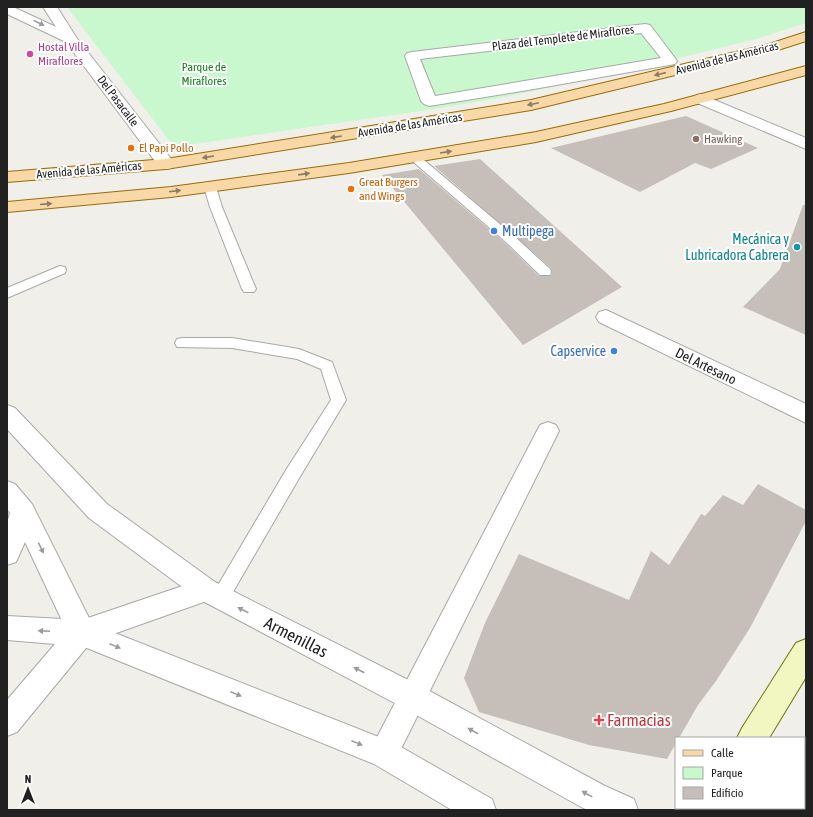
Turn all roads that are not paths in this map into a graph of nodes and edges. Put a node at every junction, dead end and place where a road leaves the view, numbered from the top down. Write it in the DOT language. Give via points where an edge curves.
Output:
graph roads {
  1 [pos="50,7"];
  2 [pos="7,9"];
  3 [pos="806,36"];
  4 [pos="71,39"];
  5 [pos="806,70"];
  6 [pos="700,99"];
  7 [pos="429,101"];
  8 [pos="806,144"];
  9 [pos="414,157"];
  10 [pos="166,164"];
  11 [pos="7,177"];
  12 [pos="210,187"];
  13 [pos="7,207"];
  14 [pos="60,270"];
  15 [pos="545,272"];
  16 [pos="249,289"];
  17 [pos="7,293"];
  18 [pos="606,317"];
  19 [pos="182,343"];
  20 [pos="7,414"];
  21 [pos="806,414"];
  22 [pos="548,431"];
  23 [pos="15,501"];
  24 [pos="7,554"];
  25 [pos="213,594"];
  26 [pos="7,628"];
  27 [pos="82,633"];
  28 [pos="806,652"];
  29 [pos="412,697"];
  30 [pos="7,722"];
  31 [pos="753,737"];
  32 [pos="384,754"];
  33 [pos="481,810"];
  34 [pos="623,810"];
  1 -- 4 [label="street, Del Pasacalle"];
  2 -- 4 [label="street, Del Pasacalle, one-way"];
  3 -- 10 [label="main road, Avenida de las Américas, one-way" via="773,47 530,105"];
  4 -- 10 [label="street, Del Pasacalle"];
  5 -- 6 [label="main road"];
  6 -- 8 [label="street"];
  9 -- 6 [label="main road, one-way" via="536,137"];
  7 -- 7 [label="street, Plaza del Templete de Miraflores" via="528,86 670,61 645,28 412,56"];
  12 -- 9 [label="main road, one-way"];
  9 -- 15 [label="lane"];
  10 -- 11 [label="main road, Avenida de las Américas"];
  13 -- 12 [label="main road, one-way"];
  12 -- 16 [label="lane"];
  14 -- 17 [label="lane"];
  18 -- 21 [label="street, Del Artesano"];
  19 -- 25 [label="lane" via="232,343 299,354 327,366 339,400"];
  20 -- 25 [label="street, Armenillas" via="98,511"];
  22 -- 29 [label="street"];
  23 -- 24 [label="street" via="12,545"];
  23 -- 27 [label="street, one-way"];
  25 -- 27 [label="street"];
  29 -- 25 [label="street, Armenillas, one-way"];
  27 -- 26 [label="street, one-way"];
  27 -- 30 [label="street"];
  27 -- 32 [label="street, one-way"];
  28 -- 31 [label="main road"];
  29 -- 32 [label="street"];
  34 -- 29 [label="street, Armenillas, one-way" via="594,797"];
  32 -- 33 [label="street"];
}
